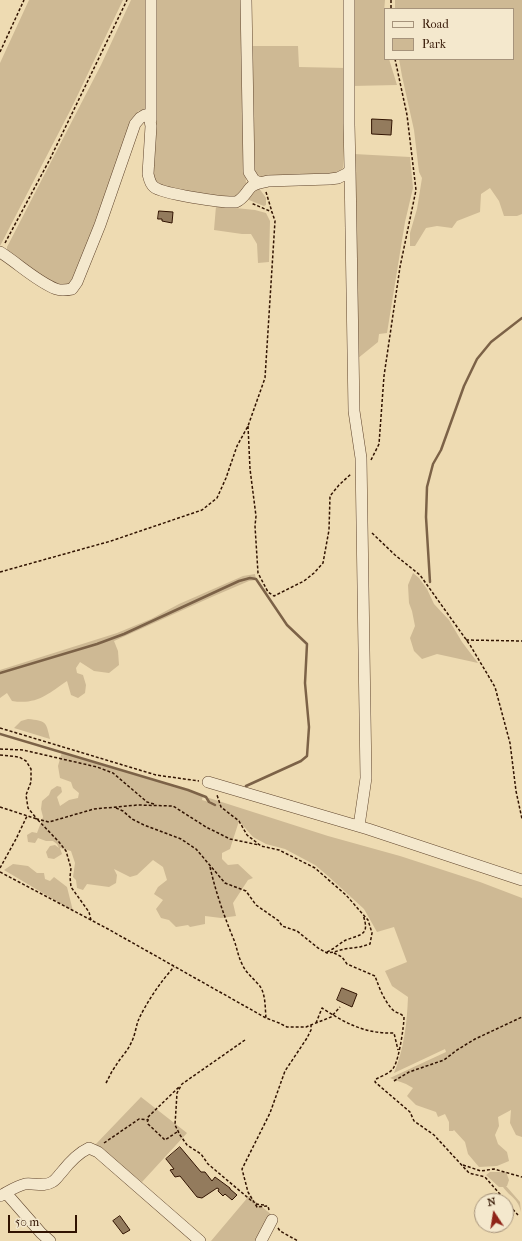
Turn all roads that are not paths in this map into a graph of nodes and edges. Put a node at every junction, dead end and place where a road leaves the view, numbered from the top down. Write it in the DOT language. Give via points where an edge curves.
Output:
graph roads {
  1 [pos="151,0"];
  2 [pos="246,0"];
  3 [pos="349,0"];
  4 [pos="150,120"];
  5 [pos="350,169"];
  6 [pos="260,183"];
  7 [pos="0,252"];
  8 [pos="210,782"];
  9 [pos="359,826"];
  10 [pos="522,880"];
  11 [pos="3,1195"];
  12 [pos="272,1220"];
  13 [pos="50,1241"];
  14 [pos="200,1241"];
  15 [pos="260,1241"];
  1 -- 4 [label="street"];
  2 -- 6 [label="street" via="249,172 254,180"];
  3 -- 5 [label="street"];
  4 -- 6 [label="street" via="148,174 154,187 167,192 231,203 239,201 250,187"];
  4 -- 7 [label="street" via="145,114 135,124 100,225 72,289 57,290"];
  5 -- 6 [label="street" via="338,178"];
  5 -- 9 [label="street" via="354,411 365,464 362,523 366,778"];
  8 -- 9 [label="street"];
  9 -- 10 [label="street"];
  11 -- 13 [label="street"];
  11 -- 14 [label="street" via="24,1184 41,1185 54,1181 61,1171 89,1148 98,1152"];
  12 -- 15 [label="street"];
}
